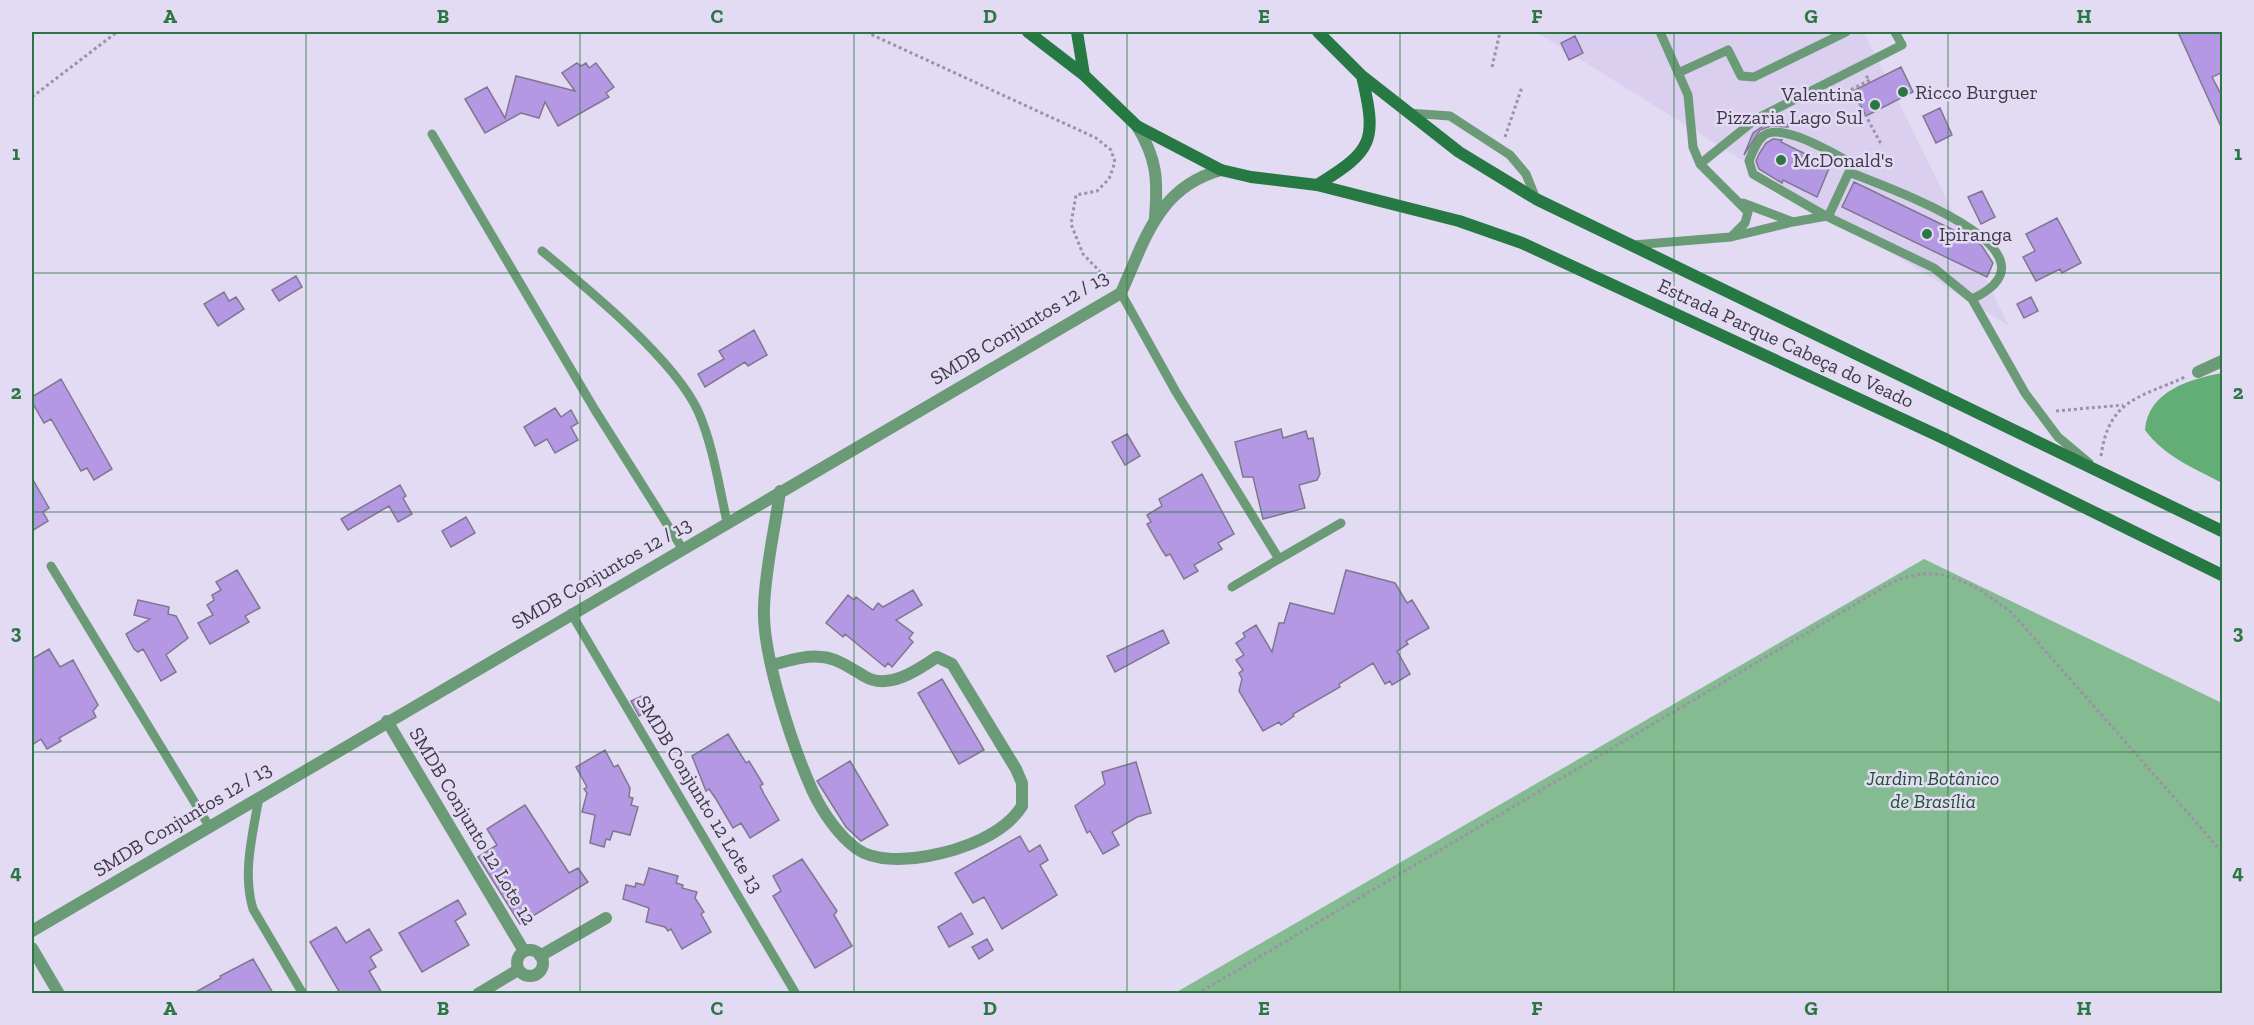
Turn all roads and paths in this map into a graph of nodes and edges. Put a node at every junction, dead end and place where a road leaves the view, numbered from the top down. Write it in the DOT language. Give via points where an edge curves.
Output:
graph roads {
  1 [pos="117,32"];
  2 [pos="866,32"];
  3 [pos="1028,32"];
  4 [pos="1077,32"];
  5 [pos="1318,32"];
  6 [pos="1500,32"];
  7 [pos="1659,32"];
  8 [pos="1846,32"];
  9 [pos="1895,32"];
  10 [pos="1492,67"];
  11 [pos="1678,73"];
  12 [pos="1084,75"];
  13 [pos="1362,76"];
  14 [pos="1521,87"];
  15 [pos="1852,89"];
  16 [pos="32,97"];
  17 [pos="1408,113"];
  18 [pos="1137,126"];
  19 [pos="432,134"];
  20 [pos="1504,139"];
  21 [pos="1882,146"];
  22 [pos="1852,163"];
  23 [pos="1700,164"];
  24 [pos="1221,170"];
  25 [pos="1317,185"];
  26 [pos="1536,199"];
  27 [pos="1738,201"];
  28 [pos="1826,216"];
  29 [pos="1155,219"];
  30 [pos="1793,222"];
  31 [pos="1731,237"];
  32 [pos="1627,245"];
  33 [pos="542,250"];
  34 [pos="1120,293"];
  35 [pos="1972,298"];
  36 [pos="2223,361"];
  37 [pos="2198,372"];
  38 [pos="2123,405"];
  39 [pos="2040,413"];
  40 [pos="2100,472"];
  41 [pos="780,491"];
  42 [pos="727,522"];
  43 [pos="1341,523"];
  44 [pos="2223,531"];
  45 [pos="682,548"];
  46 [pos="1279,559"];
  47 [pos="51,566"];
  48 [pos="2223,575"];
  49 [pos="1232,587"];
  50 [pos="571,613"];
  51 [pos="772,665"];
  52 [pos="387,721"];
  53 [pos="258,797"];
  54 [pos="210,826"];
  55 [pos="2223,852"];
  56 [pos="606,918"];
  57 [pos="32,931"];
  58 [pos="32,948"];
  59 [pos="524,951"];
  60 [pos="540,956"];
  61 [pos="518,970"];
  62 [pos="59,993"];
  63 [pos="303,993"];
  64 [pos="478,993"];
  65 [pos="796,993"];
  66 [pos="1197,993"];
  1 -- 16 [label="path"];
  2 -- 34 [label="path" via="1096,138 1112,150 1115,162 1109,178 1097,191 1076,195 1071,224 1083,254"];
  3 -- 12 [label="main road"];
  4 -- 12 [label="main road"];
  5 -- 13 [label="main road, Estrada Parque Cabeça do Veado"];
  6 -- 10 [label="path"];
  7 -- 11 [label="lane"];
  8 -- 11 [label="lane" via="1754,77 1741,76 1728,50"];
  9 -- 23 [label="lane" via="1902,45 1756,119"];
  11 -- 23 [label="lane" via="1688,95 1693,147"];
  12 -- 18 [label="main road, Estrada Parque Cabeça do Veado"];
  13 -- 17 [label="main road, Estrada Parque Cabeça do Veado"];
  13 -- 25 [label="main road" via="1371,126 1368,143 1359,157"];
  14 -- 20 [label="path"];
  15 -- 21 [label="path"];
  17 -- 26 [label="main road, Estrada Parque Cabeça do Veado" via="1459,152"];
  17 -- 26 [label="lane" via="1450,116 1510,155 1526,174"];
  18 -- 24 [label="main road, Estrada Parque Cabeça do Veado"];
  18 -- 29 [label="street, SMDB Conjuntos 12 / 13" via="1156,170"];
  19 -- 45 [label="lane" via="595,410"];
  22 -- 28 [label="lane" via="1786,132 1764,135 1755,147 1749,161 1753,174"];
  23 -- 27 [label="lane"];
  24 -- 25 [label="main road, Estrada Parque Cabeça do Veado"];
  24 -- 29 [label="street, SMDB Conjuntos 12 / 13" via="1188,182"];
  25 -- 48 [label="main road, Estrada Parque Cabeça do Veado" via="1460,221 1522,243 1941,437"];
  26 -- 32 [label="main road, Estrada Parque Cabeça do Veado"];
  27 -- 30 [label="lane"];
  27 -- 31 [label="lane" via="1746,207 1747,217"];
  28 -- 30 [label="lane"];
  28 -- 35 [label="lane" via="1934,268"];
  28 -- 35 [label="lane" via="1848,172 1971,229 1996,247 2002,267 1994,284"];
  29 -- 34 [label="street, SMDB Conjuntos 12 / 13"];
  30 -- 31 [label="lane"];
  31 -- 32 [label="lane"];
  32 -- 40 [label="main road, Estrada Parque Cabeça do Veado"];
  33 -- 42 [label="lane" via="625,324 682,386 704,426"];
  34 -- 41 [label="street, SMDB Conjuntos 12 / 13"];
  34 -- 46 [label="lane"];
  35 -- 39 [label="lane"];
  36 -- 37 [label="street"];
  37 -- 38 [label="path"];
  38 -- 39 [label="path"];
  38 -- 40 [label="path" via="2104,436"];
  39 -- 40 [label="lane" via="2058,437"];
  40 -- 44 [label="main road, Estrada Parque Cabeça do Veado"];
  41 -- 42 [label="street, SMDB Conjuntos 12 / 13"];
  41 -- 51 [label="street" via="764,608 765,639"];
  42 -- 45 [label="street, SMDB Conjuntos 12 / 13"];
  43 -- 46 [label="lane"];
  45 -- 50 [label="street, SMDB Conjuntos 12 / 13"];
  46 -- 49 [label="lane"];
  47 -- 54 [label="lane"];
  50 -- 52 [label="street, SMDB Conjuntos 12 / 13"];
  50 -- 65 [label="lane, SMDB Conjunto 12 Lote 13"];
  51 -- 51 [label="street" via="814,794 835,827 859,850 912,860 942,854 1005,827 1022,806 1022,783 1016,769 952,664 937,657 913,672 886,681 867,679 824,657"];
  52 -- 53 [label="street, SMDB Conjuntos 12 / 13"];
  52 -- 59 [label="street, SMDB Conjunto 12 Lote 12"];
  53 -- 54 [label="street, SMDB Conjuntos 12 / 13"];
  53 -- 63 [label="lane" via="248,867 249,896"];
  54 -- 57 [label="street, SMDB Conjuntos 12 / 13"];
  55 -- 66 [label="path" via="2012,613 1963,582 1940,573 1922,572 1907,575 1871,594"];
  56 -- 60 [label="street"];
  58 -- 62 [label="street"];
  59 -- 60 [label="street"];
  59 -- 61 [label="street" via="517,961"];
  60 -- 61 [label="street" via="542,967 537,974 526,976"];
  61 -- 64 [label="street"];
}
